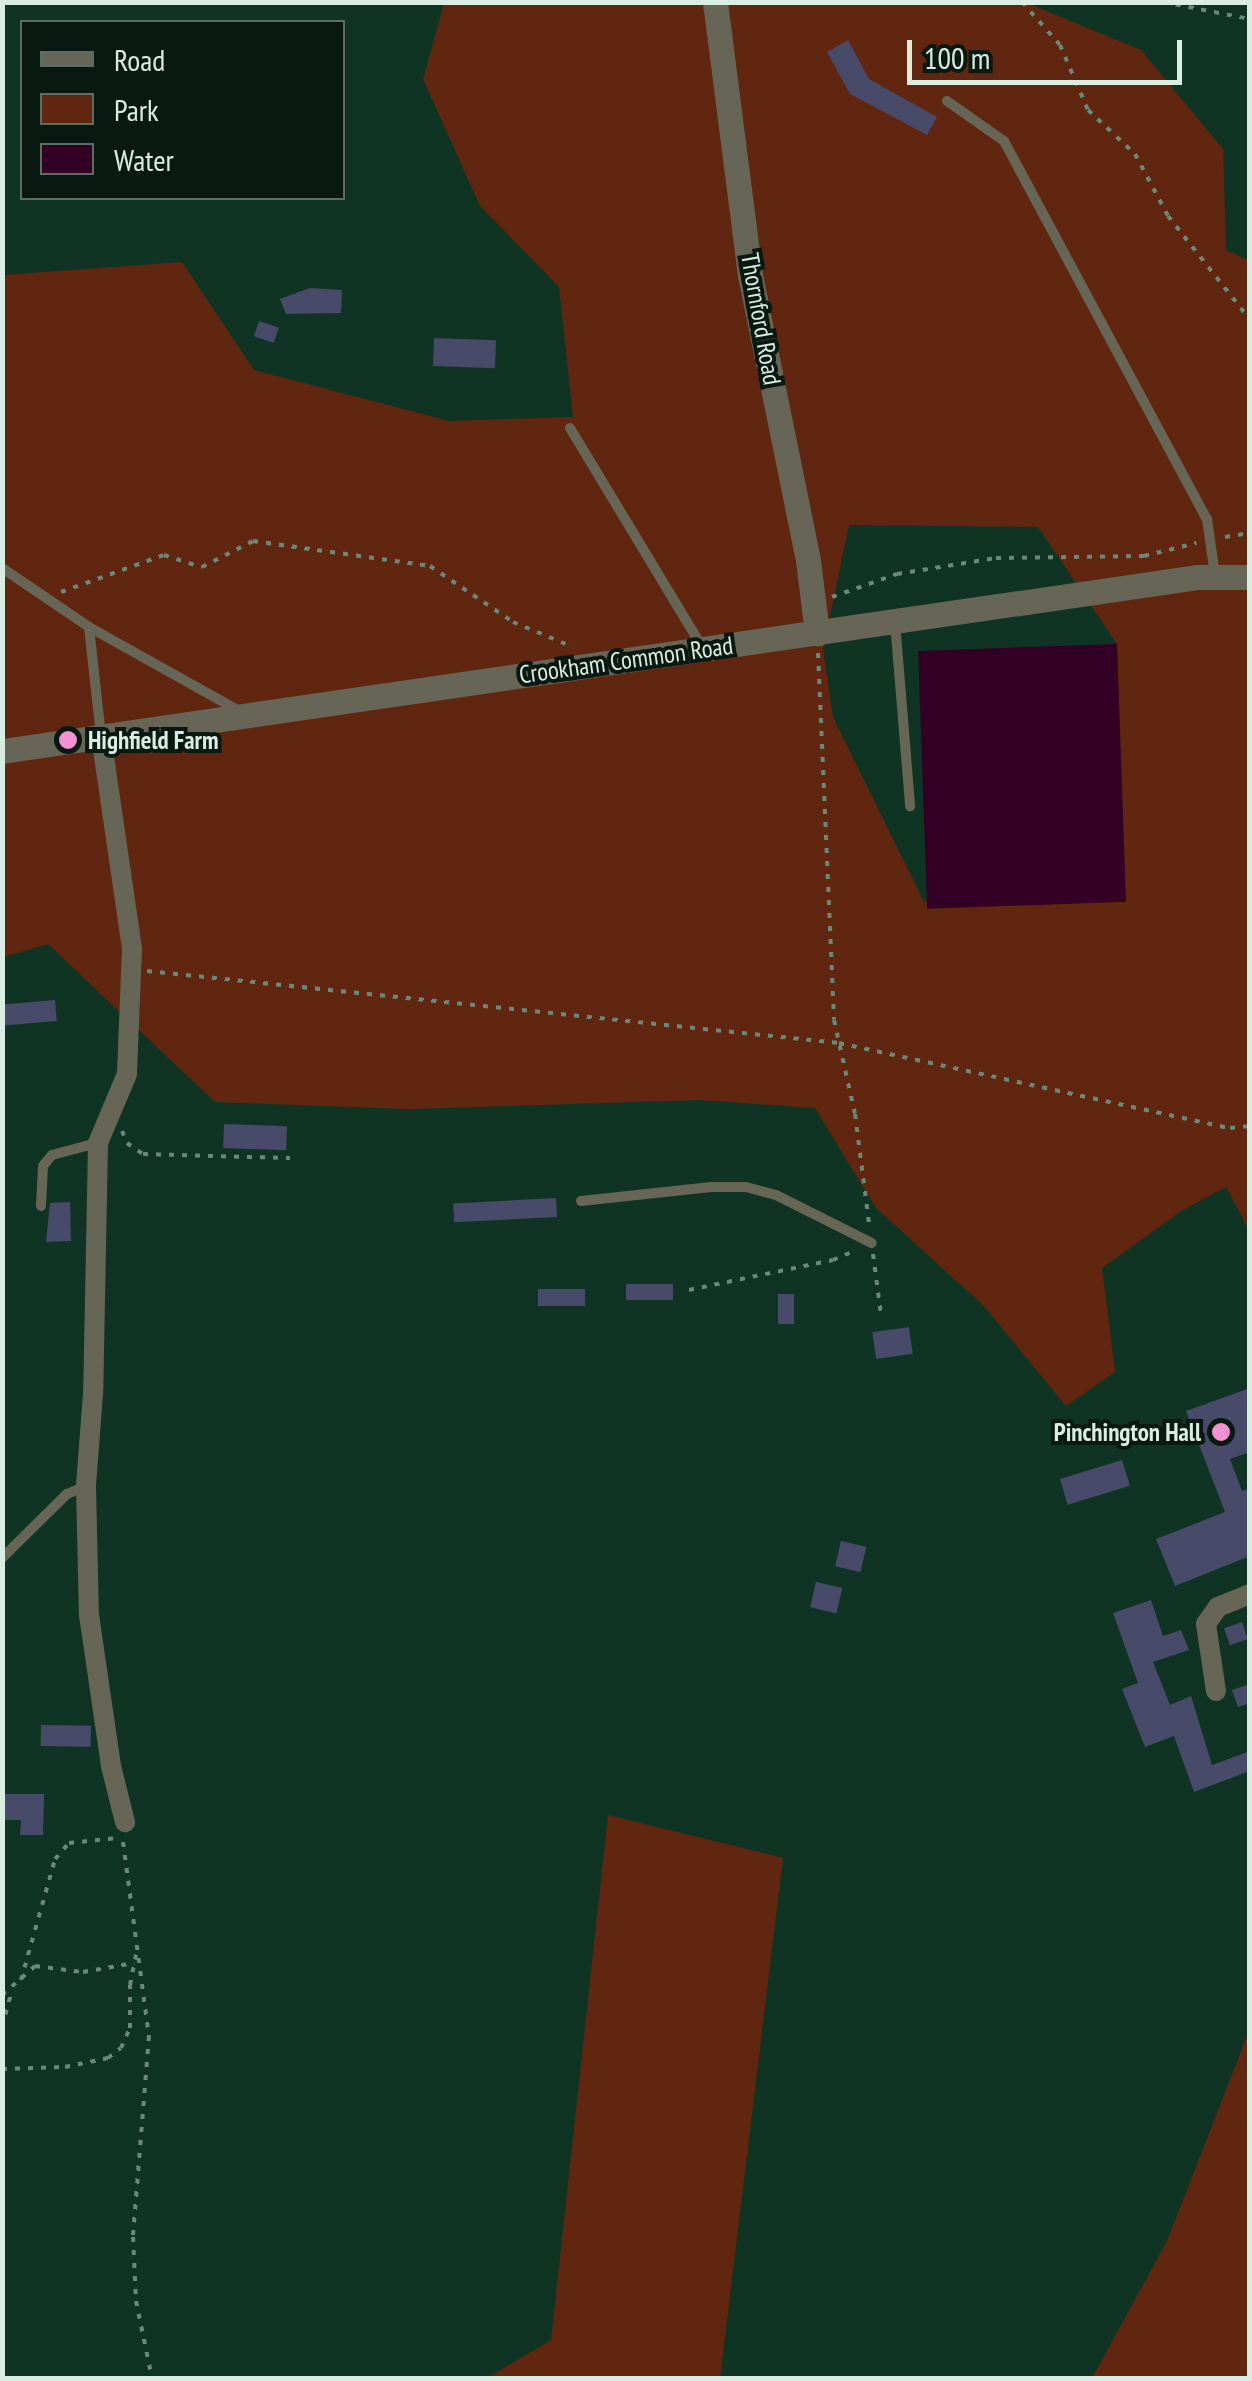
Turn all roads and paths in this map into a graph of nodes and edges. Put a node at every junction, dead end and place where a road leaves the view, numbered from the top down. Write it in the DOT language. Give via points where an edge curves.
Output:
graph roads {
  1 [pos="716,2"];
  2 [pos="1022,2"];
  3 [pos="1163,2"];
  4 [pos="1250,19"];
  5 [pos="947,102"];
  6 [pos="1250,320"];
  7 [pos="570,428"];
  8 [pos="1250,534"];
  9 [pos="1210,539"];
  10 [pos="2,568"];
  11 [pos="1215,576"];
  12 [pos="1250,577"];
  13 [pos="46,598"];
  14 [pos="814,604"];
  15 [pos="894,621"];
  16 [pos="89,627"];
  17 [pos="817,633"];
  18 [pos="703,648"];
  19 [pos="578,649"];
  20 [pos="248,716"];
  21 [pos="101,736"];
  22 [pos="2,751"];
  23 [pos="910,806"];
  24 [pos="131,970"];
  25 [pos="839,1043"];
  26 [pos="112,1104"];
  27 [pos="1250,1126"];
  28 [pos="98,1143"];
  29 [pos="290,1158"];
  30 [pos="581,1201"];
  31 [pos="40,1206"];
  32 [pos="872,1243"];
  33 [pos="689,1290"];
  34 [pos="881,1315"];
  35 [pos="86,1486"];
  36 [pos="2,1558"];
  37 [pos="1250,1594"];
  38 [pos="1216,1691"];
  39 [pos="124,1822"];
  40 [pos="137,1950"];
  41 [pos="134,1962"];
  42 [pos="21,1980"];
  43 [pos="11,1992"];
  44 [pos="2,1995"];
  45 [pos="2,2027"];
  46 [pos="2,2069"];
  47 [pos="152,2378"];
  1 -- 14 [label="street, Thornford Road" via="750,275"];
  2 -- 6 [label="path" via="1060,45 1088,110 1135,154 1168,216"];
  3 -- 4 [label="path"];
  5 -- 9 [label="lane" via="1004,140 1207,519"];
  7 -- 18 [label="lane"];
  8 -- 9 [label="path"];
  9 -- 11 [label="lane"];
  9 -- 14 [label="path" via="1144,556 996,558 897,574"];
  10 -- 13 [label="lane"];
  11 -- 12 [label="street, Crookham Common Road"];
  11 -- 15 [label="street, Crookham Common Road"];
  13 -- 16 [label="lane"];
  13 -- 19 [label="path" via="164,554 202,567 253,542 430,566 513,622"];
  14 -- 17 [label="street, Thornford Road"];
  15 -- 17 [label="street, Crookham Common Road"];
  15 -- 23 [label="lane"];
  16 -- 20 [label="lane"];
  16 -- 21 [label="lane"];
  17 -- 18 [label="street, Crookham Common Road"];
  17 -- 25 [label="path"];
  18 -- 20 [label="street, Crookham Common Road"];
  20 -- 21 [label="street, Crookham Common Road"];
  21 -- 22 [label="street, Crookham Common Road"];
  21 -- 24 [label="street"];
  24 -- 25 [label="path"];
  24 -- 26 [label="street" via="127,1074"];
  25 -- 27 [label="path" via="1230,1128"];
  25 -- 32 [label="path" via="856,1114"];
  26 -- 28 [label="street"];
  26 -- 29 [label="path" via="127,1143 142,1154"];
  28 -- 31 [label="lane" via="52,1154 42,1166"];
  28 -- 35 [label="street"];
  30 -- 32 [label="lane" via="746,1187"];
  32 -- 33 [label="path" via="833,1260"];
  32 -- 34 [label="path"];
  35 -- 36 [label="lane" via="67,1494"];
  35 -- 39 [label="street" via="89,1615"];
  37 -- 38 [label="street" via="1218,1607 1206,1624"];
  40 -- 41 [label="path"];
  40 -- 42 [label="path" via="122,1838 69,1842 55,1860"];
  40 -- 47 [label="path" via="149,2036 133,2237 136,2301"];
  41 -- 42 [label="path" via="84,1972 35,1966"];
  41 -- 46 [label="path" via="130,2028 121,2048 108,2058 65,2066"];
  42 -- 43 [label="path"];
  43 -- 44 [label="path"];
  43 -- 45 [label="path"];
}
